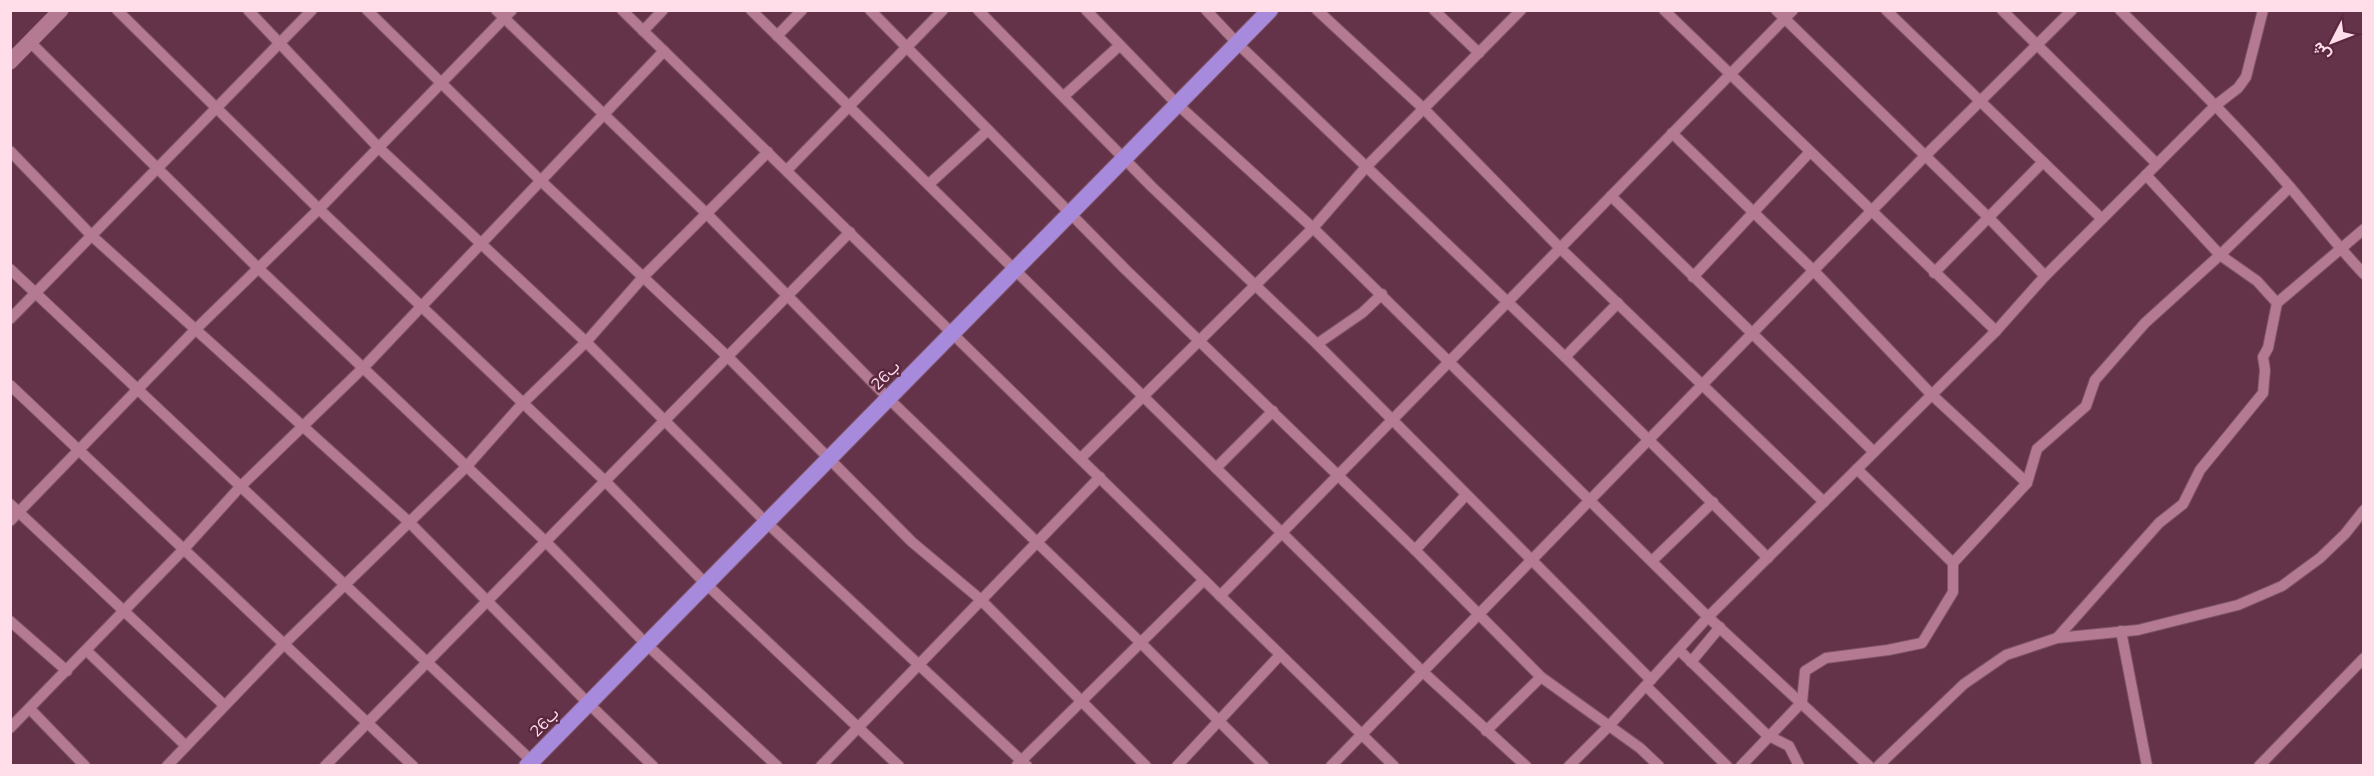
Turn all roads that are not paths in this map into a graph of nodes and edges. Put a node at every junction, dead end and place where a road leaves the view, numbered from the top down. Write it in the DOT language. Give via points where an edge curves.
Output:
graph roads {
  1 [pos="61,10"];
  2 [pos="117,10"];
  3 [pos="248,10"];
  4 [pos="312,10"];
  5 [pos="367,10"];
  6 [pos="622,10"];
  7 [pos="663,10"];
  8 [pos="751,10"];
  9 [pos="802,10"];
  10 [pos="870,10"];
  11 [pos="943,10"];
  12 [pos="978,10"];
  13 [pos="1086,10"];
  14 [pos="1206,10"];
  15 [pos="1270,10"];
  16 [pos="1317,10"];
  17 [pos="1434,10"];
  18 [pos="1521,10"];
  19 [pos="1664,10"];
  20 [pos="1776,10"];
  21 [pos="1793,10"];
  22 [pos="1887,10"];
  23 [pos="2002,10"];
  24 [pos="2072,10"];
  25 [pos="2120,10"];
  26 [pos="2263,10"];
  27 [pos="504,13"];
  28 [pos="1784,19"];
  29 [pos="643,31"];
  30 [pos="777,36"];
  31 [pos="30,42"];
  32 [pos="280,43"];
  33 [pos="1238,44"];
  34 [pos="2039,45"];
  35 [pos="1119,46"];
  36 [pos="908,48"];
  37 [pos="664,51"];
  38 [pos="1479,53"];
  39 [pos="11,60"];
  40 [pos="1730,76"];
  41 [pos="441,84"];
  42 [pos="1064,96"];
  43 [pos="1981,101"];
  44 [pos="1177,104"];
  45 [pos="2216,105"];
  46 [pos="217,107"];
  47 [pos="849,108"];
  48 [pos="1424,109"];
  49 [pos="604,115"];
  50 [pos="988,130"];
  51 [pos="1672,133"];
  52 [pos="379,148"];
  53 [pos="10,151"];
  54 [pos="768,152"];
  55 [pos="1809,153"];
  56 [pos="1925,156"];
  57 [pos="1123,158"];
  58 [pos="2043,162"];
  59 [pos="2157,164"];
  60 [pos="1366,167"];
  61 [pos="157,168"];
  62 [pos="787,170"];
  63 [pos="2146,175"];
  64 [pos="540,180"];
  65 [pos="928,184"];
  66 [pos="2290,187"];
  67 [pos="1611,196"];
  68 [pos="319,209"];
  69 [pos="1752,212"];
  70 [pos="706,213"];
  71 [pos="1070,213"];
  72 [pos="1870,213"];
  73 [pos="1989,218"];
  74 [pos="2102,219"];
  75 [pos="1313,228"];
  76 [pos="2364,229"];
  77 [pos="850,232"];
  78 [pos="92,236"];
  79 [pos="481,244"];
  80 [pos="1560,248"];
  81 [pos="2341,250"];
  82 [pos="2220,255"];
  83 [pos="257,267"];
  84 [pos="1015,268"];
  85 [pos="10,269"];
  86 [pos="1814,271"];
  87 [pos="1934,273"];
  88 [pos="2364,274"];
  89 [pos="644,276"];
  90 [pos="2045,276"];
  91 [pos="1693,277"];
  92 [pos="1255,286"];
  93 [pos="35,293"];
  94 [pos="1382,294"];
  95 [pos="788,296"];
  96 [pos="1508,302"];
  97 [pos="1618,303"];
  98 [pos="2277,303"];
  99 [pos="420,306"];
  100 [pos="10,318"];
  101 [pos="196,329"];
  102 [pos="1996,331"];
  103 [pos="951,334"];
  104 [pos="1752,335"];
  105 [pos="1199,341"];
  106 [pos="586,342"];
  107 [pos="1317,344"];
  108 [pos="728,357"];
  109 [pos="1564,357"];
  110 [pos="1450,361"];
  111 [pos="363,368"];
  112 [pos="10,385"];
  113 [pos="1703,386"];
  114 [pos="139,391"];
  115 [pos="1931,394"];
  116 [pos="1144,396"];
  117 [pos="888,398"];
  118 [pos="522,404"];
  119 [pos="1273,411"];
  120 [pos="1393,419"];
  121 [pos="665,420"];
  122 [pos="302,427"];
  123 [pos="1650,440"];
  124 [pos="79,451"];
  125 [pos="1874,452"];
  126 [pos="829,457"];
  127 [pos="1081,458"];
  128 [pos="467,466"];
  129 [pos="1216,468"];
  130 [pos="1857,469"];
  131 [pos="1338,476"];
  132 [pos="1100,477"];
  133 [pos="605,481"];
  134 [pos="2027,483"];
  135 [pos="240,487"];
  136 [pos="1466,495"];
  137 [pos="1591,500"];
  138 [pos="1713,502"];
  139 [pos="1824,502"];
  140 [pos="10,504"];
  141 [pos="2364,510"];
  142 [pos="19,512"];
  143 [pos="10,521"];
  144 [pos="765,521"];
  145 [pos="409,522"];
  146 [pos="1281,533"];
  147 [pos="545,542"];
  148 [pos="1037,542"];
  149 [pos="184,549"];
  150 [pos="1415,550"];
  151 [pos="1768,558"];
  152 [pos="1532,560"];
  153 [pos="1653,561"];
  154 [pos="1953,563"];
  155 [pos="1204,580"];
  156 [pos="705,583"];
  157 [pos="346,585"];
  158 [pos="1220,596"];
  159 [pos="980,600"];
  160 [pos="486,601"];
  161 [pos="124,609"];
  162 [pos="1478,615"];
  163 [pos="1708,617"];
  164 [pos="10,621"];
  165 [pos="1720,627"];
  166 [pos="2121,632"];
  167 [pos="2057,638"];
  168 [pos="1141,643"];
  169 [pos="284,644"];
  170 [pos="646,644"];
  171 [pos="1679,650"];
  172 [pos="87,651"];
  173 [pos="1280,655"];
  174 [pos="2364,658"];
  175 [pos="427,662"];
  176 [pos="1690,662"];
  177 [pos="919,664"];
  178 [pos="67,671"];
  179 [pos="1423,672"];
  180 [pos="1541,677"];
  181 [pos="1649,683"];
  182 [pos="1082,700"];
  183 [pos="1802,702"];
  184 [pos="588,703"];
  185 [pos="224,705"];
  186 [pos="30,709"];
  187 [pos="1219,719"];
  188 [pos="367,721"];
  189 [pos="858,726"];
  190 [pos="1608,727"];
  191 [pos="10,728"];
  192 [pos="1486,731"];
  193 [pos="1362,735"];
  194 [pos="1769,736"];
  195 [pos="186,746"];
  196 [pos="531,764"];
  197 [pos="1022,764"];
  198 [pos="1574,764"];
  199 [pos="85,765"];
  200 [pos="167,765"];
  201 [pos="325,765"];
  202 [pos="412,765"];
  203 [pos="653,765"];
  204 [pos="777,765"];
  205 [pos="820,765"];
  206 [pos="899,765"];
  207 [pos="1146,765"];
  208 [pos="1177,765"];
  209 [pos="1264,765"];
  210 [pos="1331,765"];
  211 [pos="1394,765"];
  212 [pos="1526,765"];
  213 [pos="1659,765"];
  214 [pos="1727,765"];
  215 [pos="1741,765"];
  216 [pos="1799,765"];
  217 [pos="1869,765"];
  218 [pos="1878,765"];
  219 [pos="2147,765"];
  220 [pos="2259,765"];
  1 -- 31 [label="main road"];
  2 -- 46 [label="street"];
  3 -- 32 [label="street"];
  4 -- 32 [label="street"];
  5 -- 41 [label="street"];
  6 -- 29 [label="street"];
  7 -- 29 [label="street"];
  8 -- 30 [label="street"];
  9 -- 30 [label="street"];
  10 -- 36 [label="street"];
  11 -- 36 [label="street"];
  12 -- 42 [label="street"];
  13 -- 35 [label="street"];
  14 -- 33 [label="street"];
  15 -- 33 [label="highway, 26ب"];
  16 -- 48 [label="street"];
  17 -- 38 [label="street"];
  18 -- 38 [label="street"];
  19 -- 40 [label="street"];
  20 -- 28 [label="street"];
  21 -- 28 [label="street"];
  22 -- 43 [label="street"];
  23 -- 34 [label="street"];
  24 -- 34 [label="street"];
  25 -- 45 [label="street"];
  26 -- 45 [label="street" via="2246,77"];
  27 -- 41 [label="street"];
  27 -- 49 [label="street"];
  28 -- 40 [label="street"];
  28 -- 56 [label="street"];
  29 -- 37 [label="street"];
  30 -- 47 [label="street"];
  31 -- 39 [label="main road"];
  31 -- 61 [label="street"];
  32 -- 46 [label="street"];
  32 -- 52 [label="street"];
  33 -- 44 [label="highway, 26ب"];
  33 -- 60 [label="street"];
  34 -- 43 [label="street"];
  34 -- 59 [label="street"];
  35 -- 42 [label="street"];
  35 -- 44 [label="street"];
  36 -- 47 [label="street"];
  36 -- 50 [label="street"];
  37 -- 49 [label="street"];
  37 -- 54 [label="street"];
  38 -- 48 [label="street"];
  40 -- 51 [label="street"];
  40 -- 55 [label="street"];
  41 -- 52 [label="street"];
  41 -- 64 [label="street"];
  42 -- 57 [label="street"];
  43 -- 56 [label="street"];
  43 -- 58 [label="street"];
  44 -- 57 [label="highway, 26ب"];
  44 -- 75 [label="street"];
  45 -- 59 [label="street"];
  45 -- 66 [label="street"];
  46 -- 61 [label="street"];
  46 -- 68 [label="street"];
  47 -- 62 [label="street"];
  47 -- 65 [label="street"];
  48 -- 60 [label="street"];
  48 -- 80 [label="street"];
  49 -- 64 [label="street"];
  49 -- 70 [label="street"];
  50 -- 65 [label="street"];
  50 -- 71 [label="street"];
  51 -- 67 [label="street"];
  51 -- 69 [label="street"];
  52 -- 68 [label="street"];
  52 -- 79 [label="street"];
  53 -- 78 [label="street"];
  54 -- 62 [label="street"];
  54 -- 70 [label="street"];
  55 -- 69 [label="street"];
  55 -- 72 [label="street"];
  56 -- 72 [label="street"];
  56 -- 73 [label="street"];
  57 -- 71 [label="highway, 26ب"];
  57 -- 92 [label="street"];
  58 -- 73 [label="street"];
  58 -- 74 [label="street"];
  59 -- 63 [label="street"];
  60 -- 75 [label="street"];
  60 -- 96 [label="street"];
  61 -- 78 [label="street"];
  61 -- 83 [label="street"];
  62 -- 77 [label="street"];
  63 -- 74 [label="street"];
  63 -- 82 [label="street"];
  64 -- 79 [label="street"];
  64 -- 89 [label="street"];
  65 -- 84 [label="street"];
  66 -- 81 [label="street"];
  66 -- 82 [label="street"];
  67 -- 80 [label="street"];
  67 -- 91 [label="street"];
  68 -- 83 [label="street"];
  68 -- 99 [label="street"];
  69 -- 86 [label="street"];
  69 -- 91 [label="street"];
  70 -- 89 [label="street"];
  70 -- 95 [label="street"];
  71 -- 84 [label="highway, 26ب"];
  71 -- 105 [label="street"];
  72 -- 86 [label="street"];
  72 -- 87 [label="street"];
  73 -- 87 [label="street"];
  73 -- 90 [label="street"];
  74 -- 90 [label="street"];
  75 -- 92 [label="street"];
  75 -- 94 [label="street"];
  76 -- 81 [label="street"];
  77 -- 95 [label="street"];
  77 -- 103 [label="street"];
  78 -- 93 [label="street"];
  78 -- 101 [label="street"];
  79 -- 99 [label="street"];
  79 -- 106 [label="street"];
  80 -- 96 [label="street"];
  80 -- 97 [label="street"];
  81 -- 88 [label="street"];
  81 -- 98 [label="street"];
  82 -- 98 [label="street" via="2257,281"];
  82 -- 134 [label="street" via="2145,323 2104,369 2095,380 2086,406 2037,449"];
  83 -- 101 [label="street"];
  83 -- 111 [label="street"];
  84 -- 103 [label="highway, 26ب"];
  84 -- 116 [label="street"];
  85 -- 93 [label="street"];
  86 -- 104 [label="street"];
  86 -- 115 [label="street"];
  87 -- 102 [label="street"];
  89 -- 106 [label="street"];
  89 -- 108 [label="street"];
  90 -- 102 [label="street"];
  91 -- 104 [label="street"];
  92 -- 105 [label="street"];
  92 -- 107 [label="street"];
  93 -- 100 [label="street"];
  93 -- 114 [label="street"];
  94 -- 107 [label="street"];
  94 -- 110 [label="street"];
  95 -- 108 [label="street"];
  95 -- 117 [label="street"];
  96 -- 109 [label="street"];
  96 -- 110 [label="street"];
  97 -- 109 [label="street"];
  97 -- 113 [label="street"];
  98 -- 167 [label="street" via="2263,357 2263,393 2200,470 2183,504 2159,523"];
  99 -- 111 [label="street"];
  99 -- 118 [label="street"];
  101 -- 114 [label="street"];
  101 -- 122 [label="street"];
  102 -- 115 [label="street"];
  103 -- 117 [label="highway, 26ب"];
  103 -- 127 [label="street"];
  104 -- 113 [label="street"];
  104 -- 125 [label="street"];
  105 -- 116 [label="street"];
  105 -- 119 [label="street"];
  106 -- 118 [label="street"];
  106 -- 121 [label="street"];
  107 -- 120 [label="street"];
  108 -- 121 [label="street"];
  108 -- 126 [label="street"];
  109 -- 123 [label="street"];
  110 -- 120 [label="street"];
  110 -- 137 [label="street"];
  111 -- 122 [label="street"];
  111 -- 128 [label="street"];
  112 -- 124 [label="street"];
  113 -- 123 [label="street"];
  113 -- 139 [label="street"];
  114 -- 124 [label="street"];
  114 -- 135 [label="street"];
  115 -- 125 [label="street"];
  115 -- 134 [label="street"];
  116 -- 127 [label="street"];
  116 -- 129 [label="street"];
  117 -- 126 [label="highway, 26ب"];
  117 -- 148 [label="street"];
  118 -- 128 [label="street"];
  118 -- 133 [label="street"];
  119 -- 129 [label="street"];
  119 -- 131 [label="street"];
  120 -- 131 [label="street"];
  120 -- 136 [label="street"];
  121 -- 133 [label="street"];
  121 -- 144 [label="street"];
  122 -- 135 [label="street"];
  122 -- 145 [label="street"];
  123 -- 137 [label="street"];
  123 -- 138 [label="street"];
  124 -- 142 [label="street"];
  124 -- 149 [label="street"];
  125 -- 130 [label="street"];
  126 -- 144 [label="highway, 26ب"];
  126 -- 159 [label="street" via="912,542"];
  127 -- 132 [label="street"];
  128 -- 145 [label="street"];
  128 -- 147 [label="street"];
  129 -- 146 [label="street"];
  130 -- 139 [label="street"];
  130 -- 154 [label="street"];
  131 -- 146 [label="street"];
  131 -- 150 [label="street"];
  132 -- 148 [label="street"];
  132 -- 155 [label="street"];
  133 -- 147 [label="street"];
  133 -- 156 [label="street"];
  134 -- 154 [label="street"];
  135 -- 149 [label="street"];
  135 -- 157 [label="street"];
  136 -- 150 [label="street"];
  136 -- 152 [label="street"];
  137 -- 152 [label="street"];
  137 -- 153 [label="street"];
  138 -- 151 [label="street"];
  138 -- 153 [label="street"];
  139 -- 151 [label="street"];
  140 -- 142 [label="street"];
  141 -- 166 [label="street" via="2320,558 2282,586 2238,605"];
  142 -- 143 [label="street"];
  142 -- 161 [label="street"];
  144 -- 156 [label="highway, 26ب"];
  144 -- 177 [label="street"];
  145 -- 157 [label="street"];
  145 -- 160 [label="street"];
  146 -- 158 [label="street"];
  146 -- 179 [label="street"];
  147 -- 160 [label="street"];
  147 -- 170 [label="street"];
  148 -- 159 [label="street"];
  148 -- 168 [label="street"];
  149 -- 161 [label="street"];
  149 -- 169 [label="street"];
  150 -- 162 [label="street"];
  151 -- 163 [label="street"];
  152 -- 162 [label="street"];
  152 -- 181 [label="street"];
  153 -- 163 [label="street"];
  154 -- 183 [label="street" via="1953,592 1922,643 1826,658 1805,671"];
  155 -- 158 [label="street"];
  155 -- 168 [label="street"];
  156 -- 170 [label="highway, 26ب"];
  156 -- 189 [label="street"];
  157 -- 169 [label="street"];
  157 -- 175 [label="street"];
  158 -- 173 [label="street"];
  159 -- 177 [label="street"];
  159 -- 182 [label="street"];
  160 -- 175 [label="street"];
  160 -- 184 [label="street"];
  161 -- 172 [label="street"];
  161 -- 185 [label="street"];
  162 -- 179 [label="street"];
  162 -- 180 [label="street"];
  163 -- 165 [label="street"];
  163 -- 171 [label="street"];
  164 -- 178 [label="street"];
  165 -- 176 [label="street"];
  165 -- 183 [label="street"];
  166 -- 167 [label="street"];
  166 -- 219 [label="street"];
  167 -- 218 [label="street" via="2006,655 1964,684"];
  168 -- 182 [label="street"];
  168 -- 187 [label="street"];
  169 -- 185 [label="street"];
  169 -- 188 [label="street"];
  170 -- 184 [label="highway, 26ب"];
  170 -- 204 [label="street"];
  171 -- 176 [label="street"];
  171 -- 181 [label="street"];
  172 -- 178 [label="street"];
  172 -- 195 [label="street"];
  173 -- 187 [label="street"];
  173 -- 193 [label="street"];
  174 -- 220 [label="street"];
  175 -- 188 [label="street"];
  175 -- 196 [label="street"];
  176 -- 194 [label="street"];
  177 -- 189 [label="street"];
  177 -- 197 [label="street"];
  178 -- 186 [label="street"];
  179 -- 192 [label="street"];
  179 -- 193 [label="street"];
  180 -- 190 [label="street"];
  180 -- 192 [label="street"];
  181 -- 190 [label="street"];
  181 -- 214 [label="street"];
  182 -- 197 [label="street"];
  182 -- 207 [label="street"];
  183 -- 194 [label="street"];
  183 -- 217 [label="street"];
  184 -- 196 [label="highway, 26ب"];
  184 -- 203 [label="street"];
  185 -- 195 [label="street"];
  186 -- 191 [label="street"];
  186 -- 199 [label="street"];
  187 -- 208 [label="street"];
  187 -- 209 [label="street"];
  188 -- 201 [label="street"];
  188 -- 202 [label="street"];
  189 -- 205 [label="street"];
  189 -- 206 [label="street"];
  190 -- 198 [label="street"];
  190 -- 213 [label="street"];
  192 -- 212 [label="street"];
  193 -- 210 [label="street"];
  193 -- 211 [label="street"];
  194 -- 215 [label="street"];
  194 -- 216 [label="street" via="1790,746"];
  195 -- 200 [label="street"];
}
